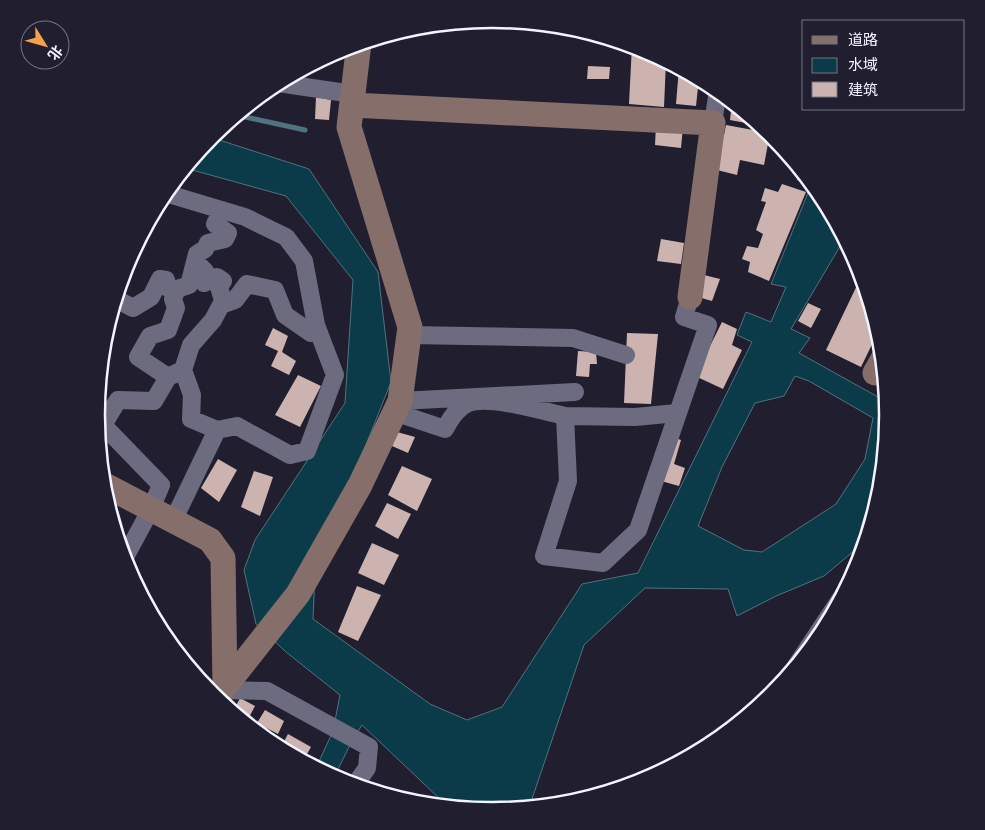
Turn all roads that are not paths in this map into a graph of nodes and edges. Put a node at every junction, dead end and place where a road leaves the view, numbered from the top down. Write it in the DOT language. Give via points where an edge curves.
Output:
graph roads {
  1 [pos="358,52"];
  2 [pos="289,85"];
  3 [pos="352,99"];
  4 [pos="717,99"];
  5 [pos="713,123"];
  6 [pos="173,195"];
  7 [pos="222,210"];
  8 [pos="196,262"];
  9 [pos="176,292"];
  10 [pos="690,297"];
  11 [pos="122,302"];
  12 [pos="224,304"];
  13 [pos="316,325"];
  14 [pos="409,335"];
  15 [pos="626,355"];
  16 [pos="175,374"];
  17 [pos="575,392"];
  18 [pos="397,407"];
  19 [pos="105,410"];
  20 [pos="677,413"];
  21 [pos="564,416"];
  22 [pos="106,429"];
  23 [pos="217,430"];
  24 [pos="112,489"];
  25 [pos="162,515"];
  26 [pos="130,552"];
  27 [pos="221,692"];
  28 [pos="359,779"];
  1 -- 3 [label="street"];
  2 -- 3 [label="street"];
  3 -- 5 [label="street"];
  3 -- 14 [label="street" via="349,127 410,327"];
  4 -- 5 [label="street"];
  5 -- 10 [label="street"];
  6 -- 7 [label="street"];
  7 -- 8 [label="street" via="215,224 228,233 225,239 208,243 197,254"];
  7 -- 13 [label="street" via="286,237 304,261"];
  8 -- 9 [label="street" via="189,285"];
  8 -- 12 [label="street" via="205,271 201,279 204,283 217,277 223,281 219,287"];
  9 -- 11 [label="street" via="168,288 166,280 160,279 151,297 133,308"];
  9 -- 16 [label="street" via="173,299 176,308 168,330 150,336 138,356"];
  10 -- 20 [label="street" via="684,317 708,326"];
  12 -- 13 [label="street" via="236,300 247,284 275,290 285,315 311,333"];
  12 -- 16 [label="street" via="191,345"];
  13 -- 23 [label="street" via="335,375 307,450 290,455 237,426"];
  14 -- 15 [label="street" via="573,338"];
  14 -- 18 [label="street"];
  16 -- 19 [label="street" via="154,401 118,400"];
  16 -- 23 [label="street" via="192,395 191,419"];
  17 -- 18 [label="street"];
  18 -- 21 [label="street" via="445,429 452,416 469,403 498,401"];
  18 -- 27 [label="street" via="360,485 298,594"];
  20 -- 21 [label="street"];
  20 -- 21 [label="street" via="638,530 603,564 544,556 568,481"];
  22 -- 25 [label="street" via="161,485"];
  23 -- 25 [label="street"];
  24 -- 25 [label="street"];
  25 -- 26 [label="street"];
  25 -- 27 [label="street" via="210,540 223,558"];
  27 -- 28 [label="street" via="267,691 369,747 367,768"];
}
